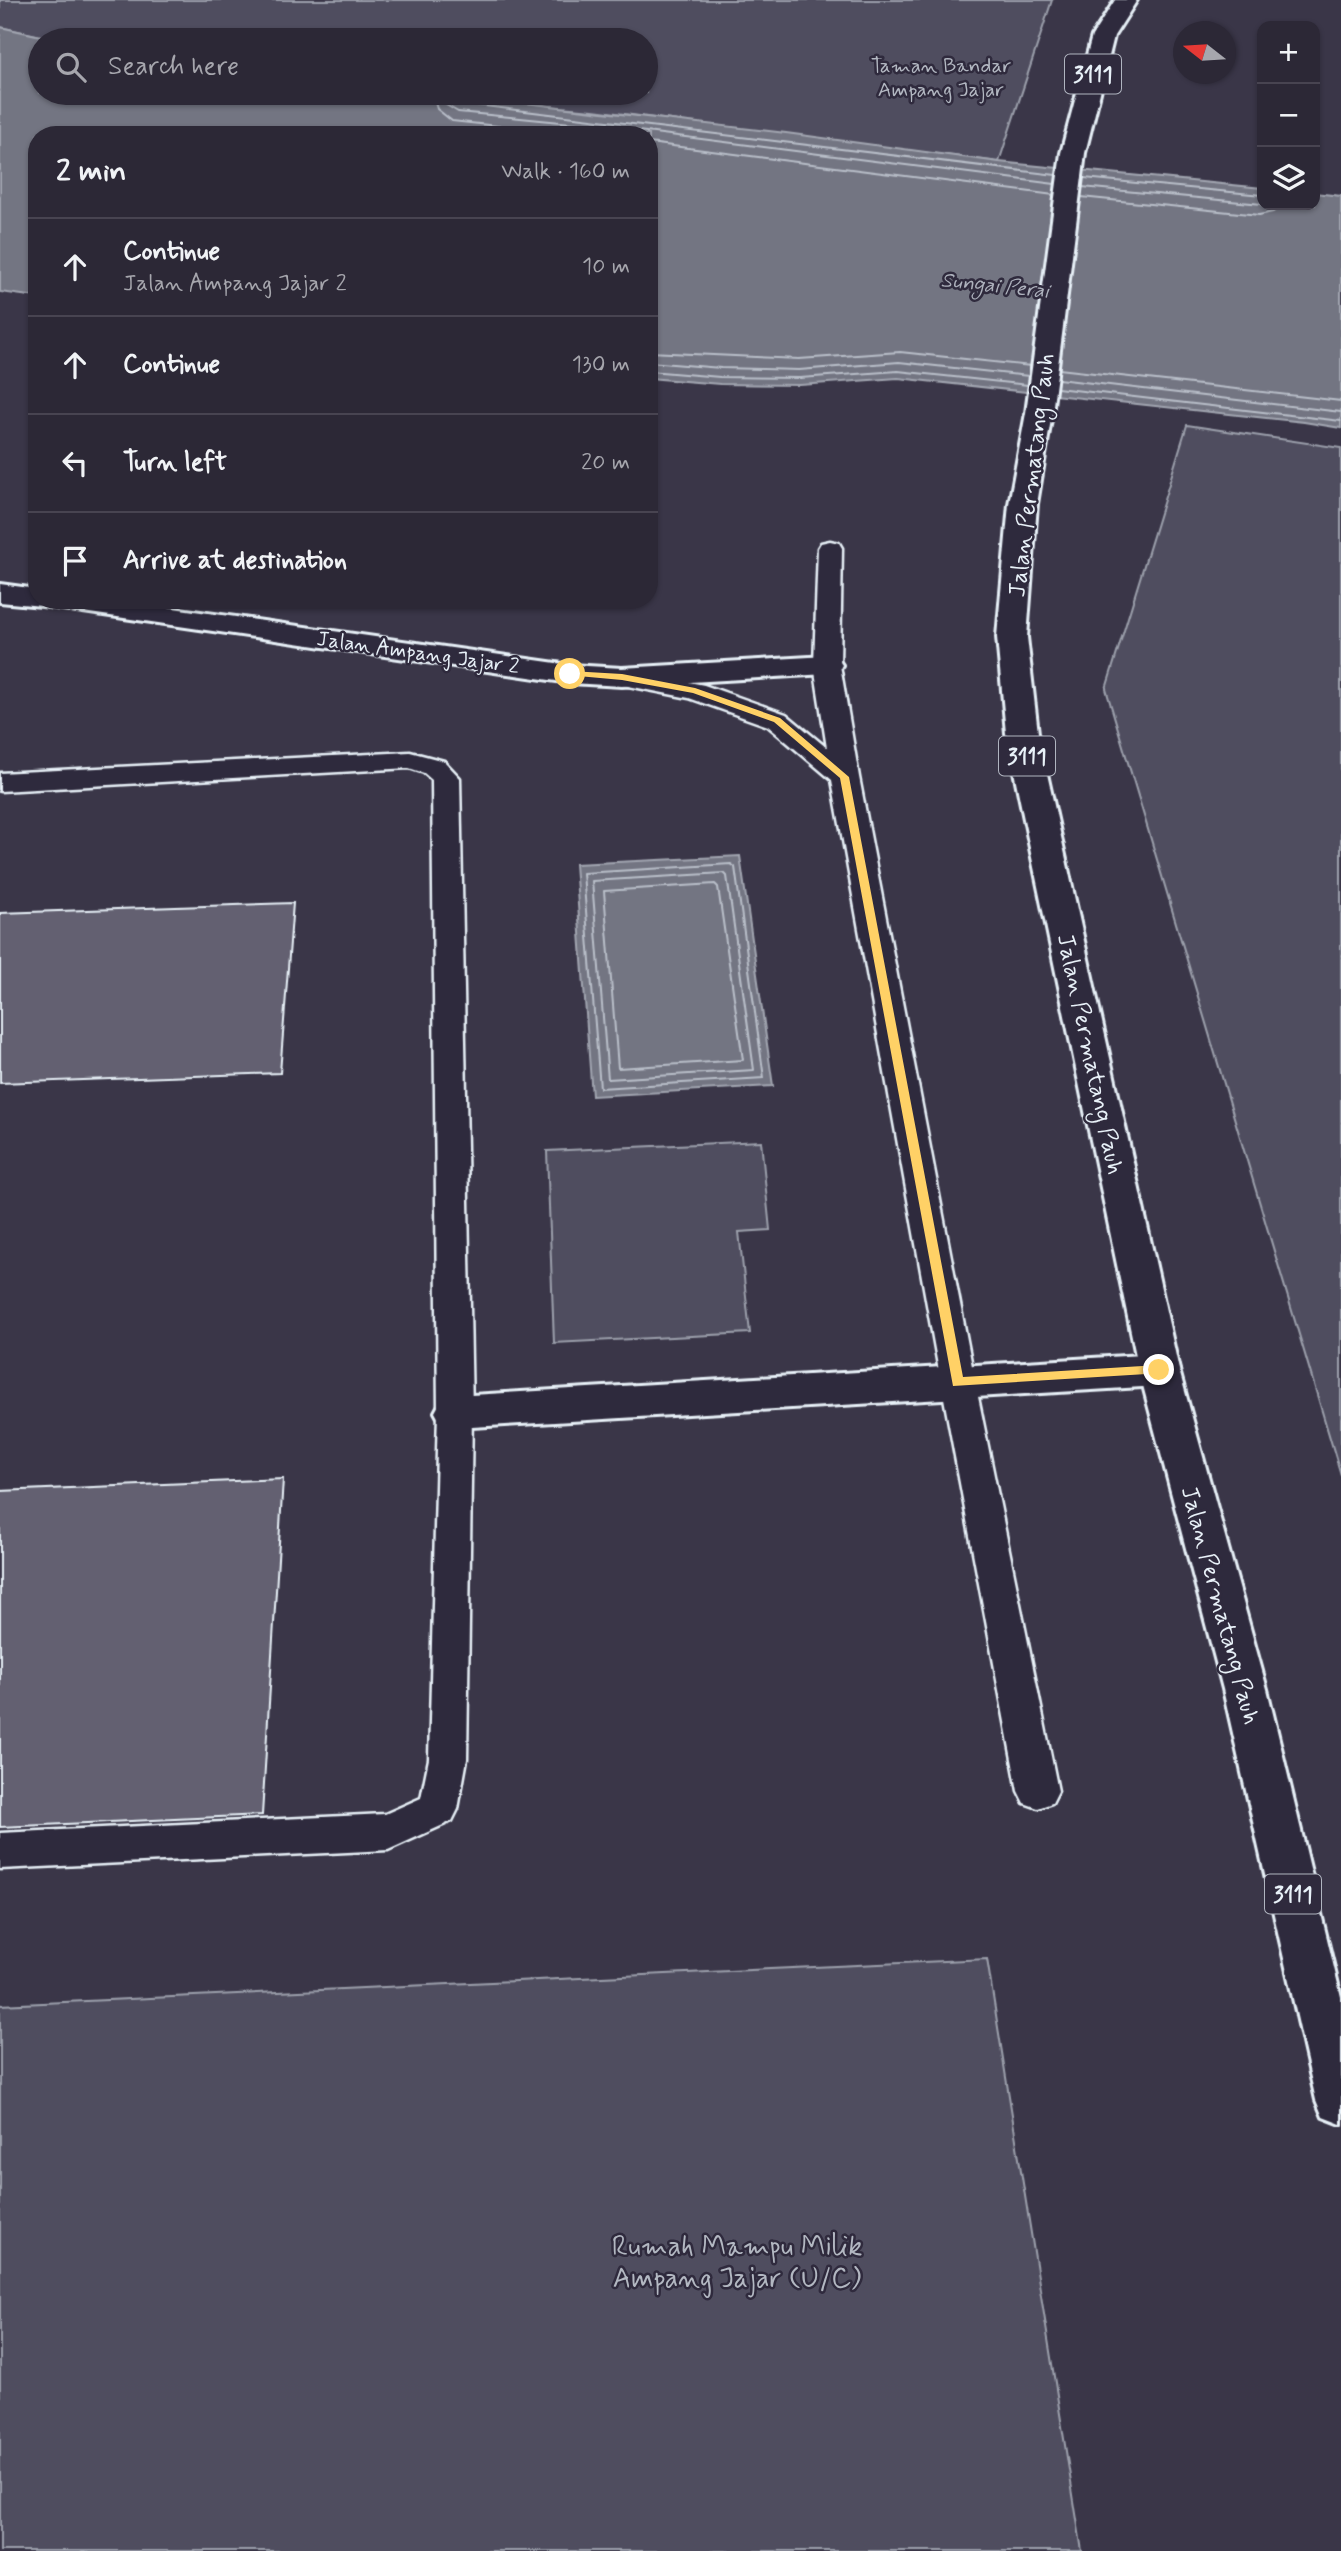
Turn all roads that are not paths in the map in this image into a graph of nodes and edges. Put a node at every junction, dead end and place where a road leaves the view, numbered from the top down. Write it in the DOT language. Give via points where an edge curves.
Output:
graph roads {
  1 [pos="1126,0"];
  2 [pos="830,548"];
  3 [pos="0,593"];
  4 [pos="28,597"];
  5 [pos="116,609"];
  6 [pos="827,665"];
  7 [pos="622,677"];
  8 [pos="845,777"];
  9 [pos="0,782"];
  10 [pos="1159,1370"];
  11 [pos="958,1382"];
  12 [pos="455,1412"];
  13 [pos="1038,1791"];
  14 [pos="0,1851"];
  15 [pos="1341,2100"];
  1 -- 10 [label="main road, Jalan Permatang Pauh / 3111" via="1103,36 1073,153 1023,504 1012,637 1022,733"];
  2 -- 6 [label="lane"];
  3 -- 4 [label="main road"];
  5 -- 7 [label="main road, Jalan Ampang Jajar 2" via="570,674"];
  6 -- 7 [label="main road, Jalan Ampang Jajar 2"];
  6 -- 8 [label="lane"];
  7 -- 8 [label="lane" via="695,691 777,720"];
  8 -- 11 [label="lane"];
  9 -- 12 [label="lane" via="410,760 434,766 446,778"];
  10 -- 11 [label="main road"];
  10 -- 15 [label="main road, Jalan Permatang Pauh / 3111" via="1245,1689"];
  11 -- 12 [label="main road"];
  11 -- 13 [label="lane"];
  12 -- 14 [label="lane" via="448,1759 439,1808 388,1832"];
}
